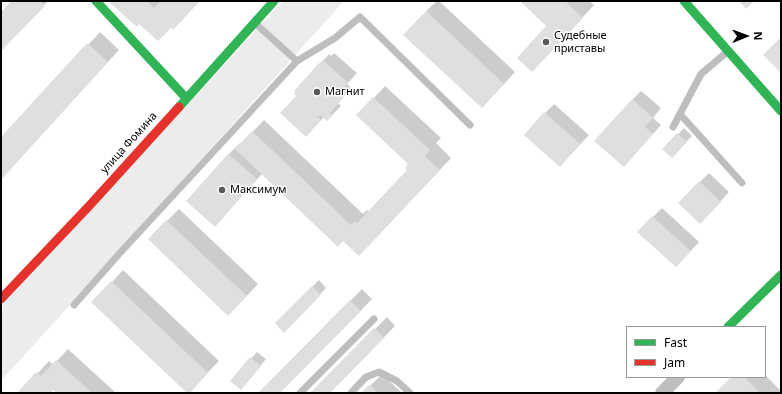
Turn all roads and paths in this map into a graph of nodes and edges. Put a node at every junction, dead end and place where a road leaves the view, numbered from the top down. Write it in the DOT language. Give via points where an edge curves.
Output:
graph roads {
  1 [pos="96,1"];
  2 [pos="274,1"];
  3 [pos="684,1"];
  4 [pos="254,22"];
  5 [pos="728,51"];
  6 [pos="297,61"];
  7 [pos="186,98"];
  8 [pos="781,111"];
  9 [pos="680,114"];
  10 [pos="470,125"];
  11 [pos="673,127"];
  12 [pos="742,183"];
  13 [pos="781,275"];
  14 [pos="1,299"];
  15 [pos="74,305"];
  16 [pos="374,319"];
  17 [pos="729,326"];
  18 [pos="677,378"];
  19 [pos="300,393"];
  20 [pos="351,393"];
  21 [pos="410,393"];
  22 [pos="662,393"];
  1 -- 7 [label="main road"];
  2 -- 4 [label="main road, улица Фомина"];
  3 -- 5 [label="main road"];
  4 -- 6 [label="lane"];
  4 -- 7 [label="main road, улица Фомина"];
  5 -- 8 [label="main road"];
  5 -- 9 [label="lane" via="701,74"];
  6 -- 10 [label="lane" via="335,38 360,17"];
  6 -- 15 [label="lane"];
  7 -- 14 [label="main road, улица Фомина"];
  9 -- 11 [label="lane"];
  9 -- 12 [label="lane"];
  13 -- 17 [label="main road"];
  16 -- 19 [label="lane"];
  18 -- 22 [label="street"];
  20 -- 21 [label="lane" via="366,377 379,372 397,381"];
}
